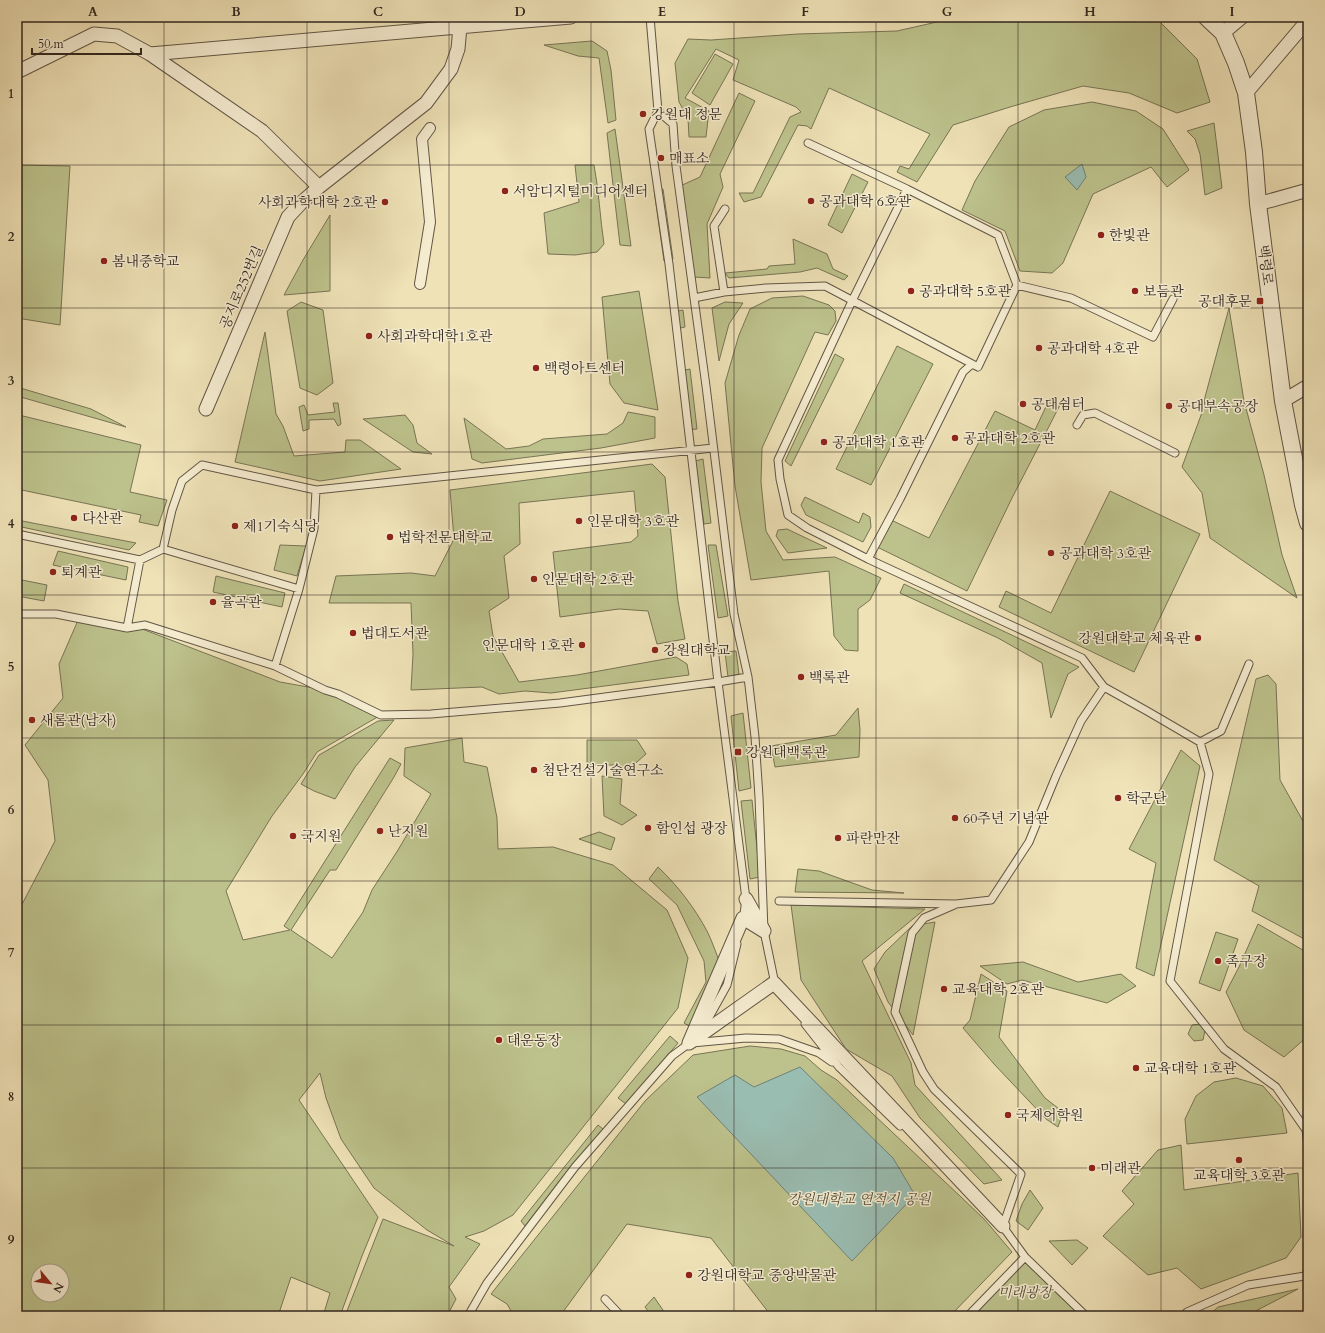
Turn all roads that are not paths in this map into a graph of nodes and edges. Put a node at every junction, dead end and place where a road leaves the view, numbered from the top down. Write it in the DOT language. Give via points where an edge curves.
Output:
graph roads {
  1 [pos="571,17"];
  2 [pos="650,17"];
  3 [pos="1206,17"];
  4 [pos="1242,17"];
  5 [pos="1308,20"];
  6 [pos="460,22"];
  7 [pos="1223,33"];
  8 [pos="150,54"];
  9 [pos="17,72"];
  10 [pos="1246,93"];
  11 [pos="658,111"];
  12 [pos="430,128"];
  13 [pos="808,143"];
  14 [pos="319,187"];
  15 [pos="907,189"];
  16 [pos="1308,190"];
  17 [pos="1258,204"];
  18 [pos="725,209"];
  19 [pos="420,284"];
  20 [pos="1017,285"];
  21 [pos="724,292"];
  22 [pos="694,298"];
  23 [pos="1174,299"];
  24 [pos="852,302"];
  25 [pos="972,364"];
  26 [pos="1308,386"];
  27 [pos="1283,401"];
  28 [pos="206,409"];
  29 [pos="1077,425"];
  30 [pos="713,448"];
  31 [pos="690,450"];
  32 [pos="1175,453"];
  33 [pos="316,490"];
  34 [pos="1308,522"];
  35 [pos="17,534"];
  36 [pos="163,549"];
  37 [pos="868,559"];
  38 [pos="140,560"];
  39 [pos="299,588"];
  40 [pos="17,614"];
  41 [pos="127,628"];
  42 [pos="1250,664"];
  43 [pos="275,666"];
  44 [pos="748,677"];
  45 [pos="718,682"];
  46 [pos="1104,687"];
  47 [pos="1200,742"];
  48 [pos="746,899"];
  49 [pos="779,900"];
  50 [pos="956,904"];
  51 [pos="744,918"];
  52 [pos="764,931"];
  53 [pos="774,983"];
  54 [pos="694,1040"];
  55 [pos="839,1067"];
  56 [pos="1308,1145"];
  57 [pos="1003,1226"];
  58 [pos="1025,1257"];
  59 [pos="1308,1270"];
  60 [pos="605,1299"];
  61 [pos="468,1316"];
  62 [pos="621,1316"];
  63 [pos="968,1316"];
  64 [pos="1086,1316"];
  65 [pos="1183,1316"];
  1 -- 6 [label="street"];
  2 -- 11 [label="lane"];
  3 -- 7 [label="street, 백령로"];
  4 -- 7 [label="street"];
  5 -- 10 [label="street"];
  6 -- 8 [label="street"];
  6 -- 14 [label="street, 공지로252번길" via="458,49 451,69 426,103"];
  7 -- 10 [label="street, 백령로"];
  8 -- 9 [label="street" via="117,36 94,34"];
  8 -- 14 [label="street" via="262,131"];
  10 -- 17 [label="street, 백령로"];
  11 -- 22 [label="lane" via="673,124 676,166"];
  11 -- 31 [label="lane" via="649,129 669,264"];
  12 -- 19 [label="street" via="422,139 430,222"];
  13 -- 15 [label="lane"];
  14 -- 28 [label="street, 공지로252번길" via="288,217"];
  15 -- 20 [label="lane" via="998,235"];
  15 -- 24 [label="lane"];
  16 -- 17 [label="street"];
  17 -- 27 [label="street, 백령로"];
  18 -- 21 [label="lane" via="714,226"];
  20 -- 23 [label="lane" via="1071,298 1153,337"];
  20 -- 25 [label="lane" via="978,367"];
  21 -- 22 [label="lane"];
  21 -- 24 [label="lane" via="825,286"];
  22 -- 30 [label="lane"];
  24 -- 25 [label="lane"];
  24 -- 37 [label="lane" via="778,460 788,515 807,528"];
  25 -- 37 [label="lane" via="963,372"];
  26 -- 27 [label="street"];
  27 -- 34 [label="street, 백령로"];
  29 -- 32 [label="lane" via="1083,415 1095,413"];
  30 -- 31 [label="lane"];
  30 -- 44 [label="lane" via="734,614"];
  31 -- 33 [label="lane"];
  31 -- 45 [label="lane"];
  33 -- 36 [label="lane" via="202,465 182,481"];
  33 -- 39 [label="lane" via="314,529"];
  35 -- 38 [label="lane"];
  36 -- 38 [label="lane"];
  36 -- 39 [label="lane"];
  37 -- 46 [label="lane" via="1082,658"];
  38 -- 41 [label="lane"];
  39 -- 43 [label="lane"];
  40 -- 41 [label="lane" via="56,614"];
  41 -- 43 [label="lane" via="145,625"];
  42 -- 47 [label="lane" via="1221,731"];
  43 -- 45 [label="lane" via="381,715 431,714 560,703"];
  44 -- 45 [label="lane"];
  44 -- 52 [label="lane" via="759,797"];
  45 -- 48 [label="lane"];
  46 -- 47 [label="lane"];
  46 -- 50 [label="lane" via="1081,721 1029,842 991,900"];
  47 -- 56 [label="lane" via="1209,774 1170,981 1224,1049 1276,1086 1306,1130"];
  48 -- 51 [label="lane"];
  48 -- 52 [label="lane"];
  49 -- 50 [label="lane"];
  50 -- 57 [label="lane" via="924,918 912,933 895,1012 923,1072 934,1089 1020,1174"];
  51 -- 52 [label="street"];
  51 -- 54 [label="street"];
  52 -- 53 [label="lane"];
  53 -- 54 [label="street"];
  53 -- 55 [label="lane"];
  53 -- 57 [label="street"];
  54 -- 55 [label="lane" via="779,1039 819,1053"];
  54 -- 61 [label="lane" via="672,1056 575,1167 487,1283"];
  55 -- 57 [label="lane"];
  57 -- 58 [label="lane"];
  58 -- 63 [label="lane"];
  58 -- 64 [label="lane"];
  59 -- 65 [label="lane" via="1305,1276 1248,1285"];
  60 -- 62 [label="lane"];
}
